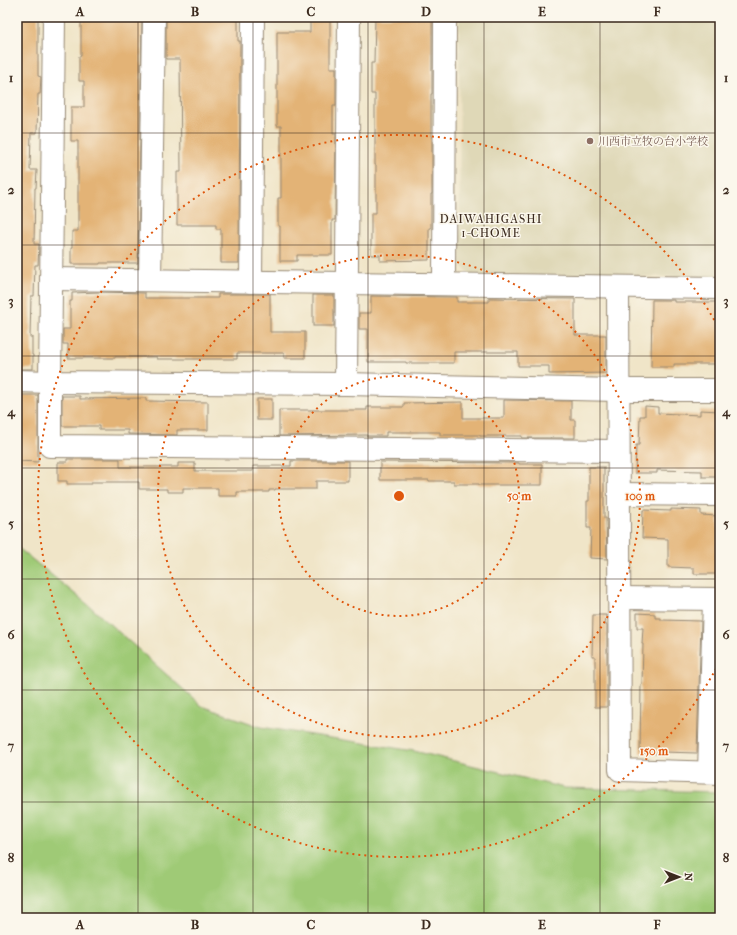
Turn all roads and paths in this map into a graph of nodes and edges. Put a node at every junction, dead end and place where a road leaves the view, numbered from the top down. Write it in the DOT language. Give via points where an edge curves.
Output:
graph roads {
  1 [pos="54,17"];
  2 [pos="154,17"];
  3 [pos="253,17"];
  4 [pos="349,17"];
  5 [pos="445,17"];
  6 [pos="51,279"];
  7 [pos="150,280"];
  8 [pos="251,282"];
  9 [pos="347,283"];
  10 [pos="444,284"];
  11 [pos="618,287"];
  12 [pos="720,288"];
  13 [pos="17,381"];
  14 [pos="50,382"];
  15 [pos="346,384"];
  16 [pos="618,390"];
  17 [pos="720,390"];
  18 [pos="618,451"];
  19 [pos="619,494"];
  20 [pos="720,495"];
  21 [pos="619,598"];
  22 [pos="717,599"];
  23 [pos="714,772"];
  1 -- 6 [label="street"];
  2 -- 7 [label="street"];
  3 -- 8 [label="street"];
  4 -- 9 [label="street"];
  5 -- 10 [label="street"];
  6 -- 7 [label="street"];
  6 -- 14 [label="street"];
  7 -- 8 [label="street"];
  8 -- 9 [label="street"];
  9 -- 10 [label="street"];
  9 -- 15 [label="street"];
  10 -- 11 [label="street"];
  11 -- 12 [label="street"];
  11 -- 16 [label="street"];
  13 -- 14 [label="street"];
  14 -- 15 [label="street"];
  14 -- 18 [label="street" via="50,446"];
  15 -- 16 [label="street"];
  16 -- 17 [label="street"];
  16 -- 18 [label="street"];
  18 -- 19 [label="street"];
  19 -- 20 [label="street"];
  19 -- 21 [label="street"];
  21 -- 22 [label="street"];
  21 -- 23 [label="street" via="620,770"];
  22 -- 23 [label="street"];
}
